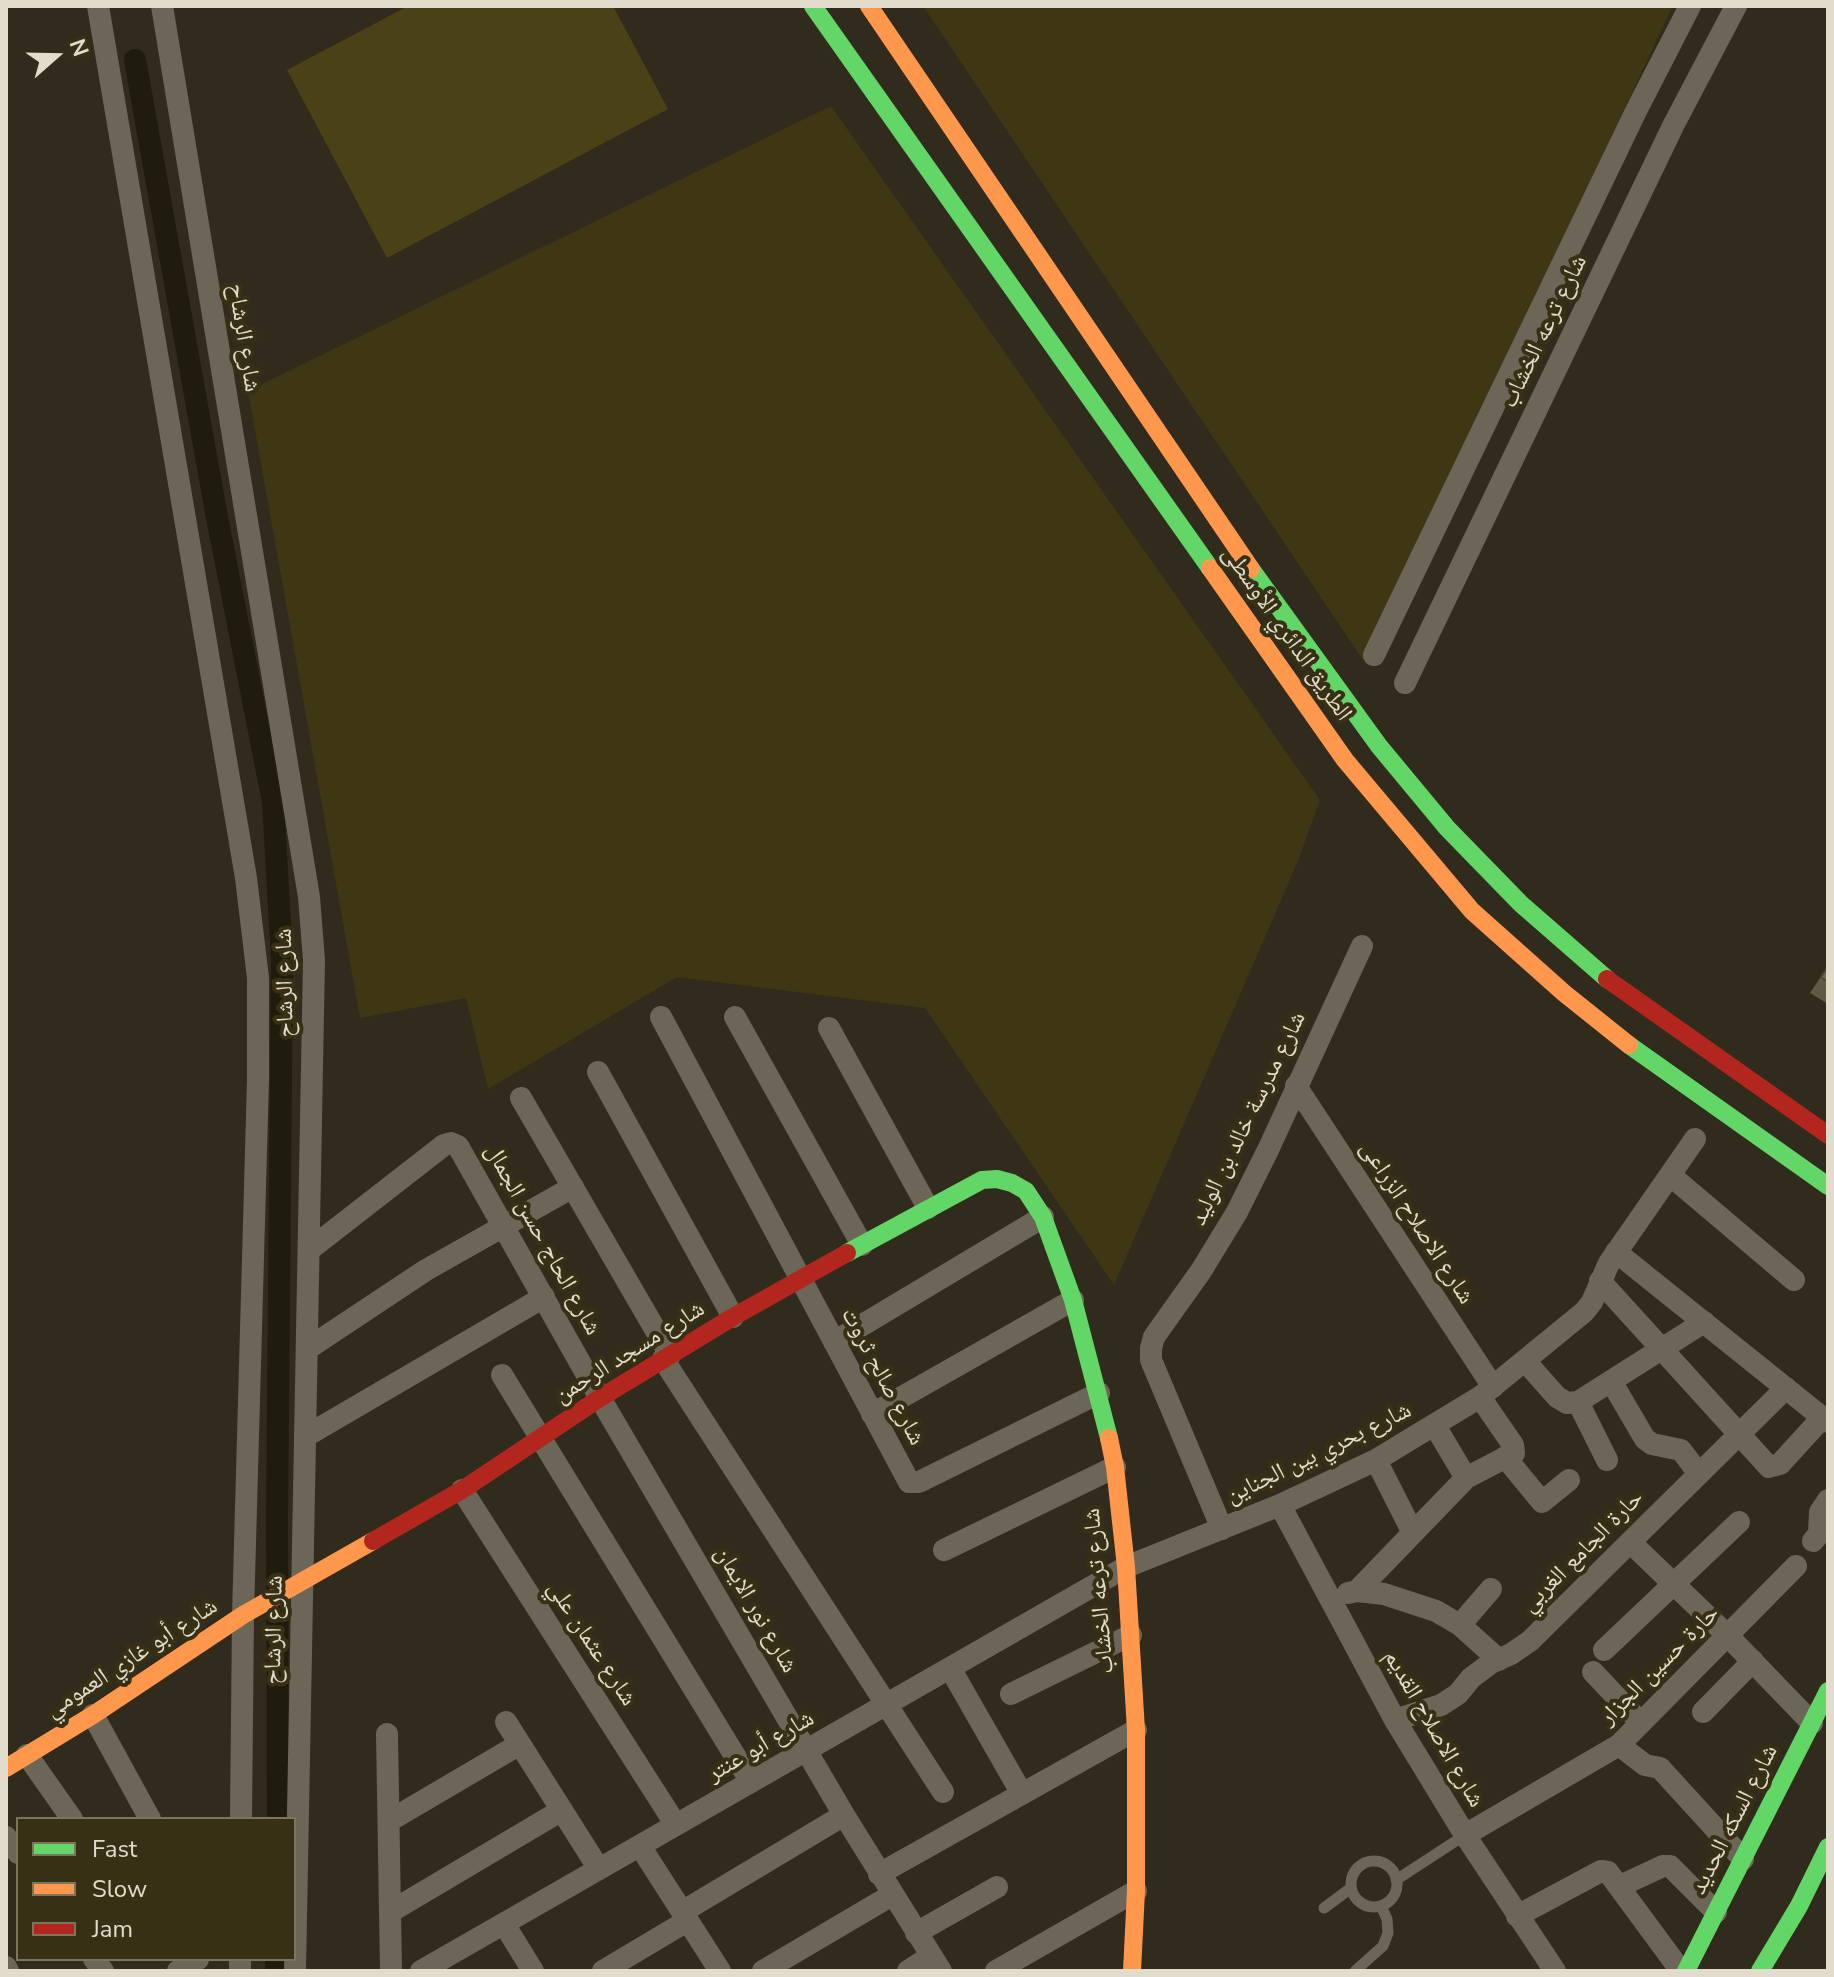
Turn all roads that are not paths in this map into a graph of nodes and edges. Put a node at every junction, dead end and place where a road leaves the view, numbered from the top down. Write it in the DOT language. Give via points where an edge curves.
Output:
graph roads {
  1 [pos="98,6"];
  2 [pos="162,6"];
  3 [pos="791,6"];
  4 [pos="813,6"];
  5 [pos="869,6"];
  6 [pos="883,6"];
  7 [pos="1690,6"];
  8 [pos="1736,6"];
  9 [pos="1107,337"];
  10 [pos="1055,376"];
  11 [pos="1374,655"];
  12 [pos="1405,683"];
  13 [pos="1547,905"];
  14 [pos="1362,946"];
  15 [pos="1505,960"];
  16 [pos="661,1017"];
  17 [pos="735,1017"];
  18 [pos="829,1028"];
  19 [pos="598,1072"];
  20 [pos="1296,1086"];
  21 [pos="521,1098"];
  22 [pos="1828,1123"];
  23 [pos="1828,1135"];
  24 [pos="1695,1139"];
  25 [pos="1670,1175"];
  26 [pos="1828,1186"];
  27 [pos="573,1187"];
  28 [pos="1828,1206"];
  29 [pos="928,1208"];
  30 [pos="1043,1217"];
  31 [pos="504,1225"];
  32 [pos="862,1245"];
  33 [pos="309,1250"];
  34 [pos="1616,1252"];
  35 [pos="800,1279"];
  36 [pos="1794,1280"];
  37 [pos="1600,1281"];
  38 [pos="544,1297"];
  39 [pos="1073,1300"];
  40 [pos="733,1317"];
  41 [pos="1704,1322"];
  42 [pos="834,1342"];
  43 [pos="307,1349"];
  44 [pos="1662,1349"];
  45 [pos="667,1357"];
  46 [pos="1525,1361"];
  47 [pos="502,1375"];
  48 [pos="1611,1381"];
  49 [pos="1786,1388"];
  50 [pos="1486,1392"];
  51 [pos="1099,1393"];
  52 [pos="600,1398"];
  53 [pos="1578,1402"];
  54 [pos="872,1414"];
  55 [pos="1825,1420"];
  56 [pos="1435,1426"];
  57 [pos="1739,1434"];
  58 [pos="306,1436"];
  59 [pos="541,1438"];
  60 [pos="1505,1457"];
  61 [pos="1376,1460"];
  62 [pos="1607,1460"];
  63 [pos="1115,1467"];
  64 [pos="1699,1474"];
  65 [pos="1466,1478"];
  66 [pos="1569,1480"];
  67 [pos="462,1490"];
  68 [pos="1828,1500"];
  69 [pos="1280,1505"];
  70 [pos="1739,1522"];
  71 [pos="1222,1529"];
  72 [pos="1413,1533"];
  73 [pos="1813,1541"];
  74 [pos="1630,1542"];
  75 [pos="944,1550"];
  76 [pos="1796,1566"];
  77 [pos="1126,1567"];
  78 [pos="302,1583"];
  79 [pos="1674,1583"];
  80 [pos="1491,1589"];
  81 [pos="1357,1591"];
  82 [pos="1327,1596"];
  83 [pos="243,1615"];
  84 [pos="1460,1625"];
  85 [pos="1131,1635"];
  86 [pos="1727,1635"];
  87 [pos="1604,1650"];
  88 [pos="1499,1660"];
  89 [pos="1753,1661"];
  90 [pos="950,1668"];
  91 [pos="1593,1672"];
  92 [pos="1828,1691"];
  93 [pos="1011,1694"];
  94 [pos="887,1704"];
  95 [pos="1703,1712"];
  96 [pos="93,1715"];
  97 [pos="1395,1720"];
  98 [pos="506,1722"];
  99 [pos="1641,1723"];
  100 [pos="1812,1723"];
  101 [pos="1136,1730"];
  102 [pos="387,1734"];
  103 [pos="520,1744"];
  104 [pos="1619,1745"];
  105 [pos="807,1750"];
  106 [pos="27,1755"];
  107 [pos="6,1768"];
  108 [pos="751,1782"];
  109 [pos="943,1792"];
  110 [pos="1022,1794"];
  111 [pos="562,1810"];
  112 [pos="844,1815"];
  113 [pos="71,1817"];
  114 [pos="149,1817"];
  115 [pos="241,1817"];
  116 [pos="389,1821"];
  117 [pos="676,1825"];
  118 [pos="1465,1835"];
  119 [pos="640,1846"];
  120 [pos="1828,1847"];
  121 [pos="1743,1859"];
  122 [pos="599,1869"];
  123 [pos="879,1874"];
  124 [pos="1396,1880"];
  125 [pos="1620,1886"];
  126 [pos="997,1887"];
  127 [pos="1351,1888"];
  128 [pos="1136,1891"];
  129 [pos="892,1895"];
  130 [pos="1381,1906"];
  131 [pos="1324,1908"];
  132 [pos="390,1912"];
  133 [pos="1716,1912"];
  134 [pos="296,1916"];
  135 [pos="684,1916"];
  136 [pos="1517,1916"];
  137 [pos="504,1924"];
  138 [pos="916,1933"];
  139 [pos="936,1964"];
  140 [pos="1132,1965"];
  141 [pos="391,1971"];
  142 [pos="421,1971"];
  143 [pos="533,1971"];
  144 [pos="603,1971"];
  145 [pos="720,1971"];
  146 [pos="763,1971"];
  147 [pos="908,1971"];
  148 [pos="996,1971"];
  149 [pos="1112,1971"];
  150 [pos="1355,1971"];
  151 [pos="1555,1971"];
  152 [pos="1684,1971"];
  153 [pos="1760,1971"];
  1 -- 83 [label="street, شارع الرشاح" via="246,878 258,978"];
  2 -- 33 [label="street, شارع الرشاح" via="309,897 314,960"];
  3 -- 10 [label="main road"];
  4 -- 26 [label="main road, الطريق الدائري الأوسطى, bridge" via="1345,760 1472,911 1646,1059"];
  5 -- 23 [label="main road, الطريق الدائري الأوسطى, bridge" via="1266,591 1438,818 1521,904 1601,974"];
  6 -- 9 [label="main road"];
  7 -- 11 [label="street, شارع ترعه الخشاب"];
  8 -- 12 [label="street, شارع ترعه الخشاب"];
  9 -- 10 [label="main road"];
  9 -- 13 [label="main road" via="1382,727 1458,818"];
  10 -- 15 [label="main road" via="1334,770 1409,861"];
  13 -- 15 [label="main road"];
  13 -- 22 [label="main road" via="1652,995"];
  14 -- 20 [label="street, شارع مدرسة خالد بن الوليد"];
  15 -- 28 [label="main road" via="1651,1080"];
  16 -- 35 [label="street, شارع صالح ثروت"];
  17 -- 32 [label="street"];
  18 -- 29 [label="street"];
  19 -- 40 [label="street"];
  20 -- 50 [label="street, شارع الاصلاح الزراعى"];
  20 -- 71 [label="street, شارع مدرسة خالد بن الوليد" via="1237,1212 1151,1348 1151,1360"];
  21 -- 27 [label="street"];
  24 -- 25 [label="street, شارع بحري بين الجناين"];
  25 -- 34 [label="street, شارع بحري بين الجناين"];
  25 -- 36 [label="street"];
  27 -- 31 [label="street"];
  27 -- 45 [label="street"];
  29 -- 30 [label="main road, شارع مسجد الرحمن" via="982,1180 997,1179 1026,1191"];
  29 -- 32 [label="main road, شارع مسجد الرحمن"];
  30 -- 39 [label="main road, شارع ترعه الخشاب"];
  30 -- 42 [label="street"];
  31 -- 33 [label="street, شارع الحاج حسن الجمال" via="461,1149 447,1144"];
  31 -- 38 [label="street, شارع الحاج حسن الجمال"];
  31 -- 43 [label="street"];
  32 -- 35 [label="main road, شارع مسجد الرحمن"];
  33 -- 43 [label="street, شارع الرشاح"];
  34 -- 37 [label="street, شارع بحري بين الجناين"];
  34 -- 41 [label="street"];
  35 -- 40 [label="main road, شارع مسجد الرحمن"];
  35 -- 42 [label="street, شارع صالح ثروت"];
  37 -- 44 [label="street"];
  37 -- 46 [label="street, شارع بحري بين الجناين" via="1584,1312"];
  38 -- 52 [label="street, شارع الحاج حسن الجمال"];
  38 -- 58 [label="street"];
  39 -- 51 [label="main road, شارع ترعه الخشاب"];
  39 -- 54 [label="street"];
  40 -- 45 [label="main road, شارع مسجد الرحمن"];
  41 -- 44 [label="street"];
  41 -- 49 [label="street"];
  42 -- 54 [label="street, شارع صالح ثروت"];
  43 -- 58 [label="street, شارع الرشاح"];
  44 -- 48 [label="street"];
  44 -- 57 [label="street"];
  45 -- 52 [label="main road, شارع مسجد الرحمن"];
  45 -- 94 [label="street"];
  46 -- 50 [label="street, شارع بحري بين الجناين"];
  46 -- 53 [label="street" via="1557,1397"];
  47 -- 59 [label="street"];
  48 -- 53 [label="street"];
  48 -- 64 [label="street" via="1645,1439 1681,1450"];
  49 -- 55 [label="street"];
  49 -- 57 [label="street, حارة الجامع الغربي"];
  50 -- 56 [label="street, شارع بحري بين الجناين"];
  50 -- 60 [label="street, شارع الاصلاح الزراعى" via="1514,1447 1514,1453"];
  51 -- 54 [label="street, شارع صالح ثروت" via="916,1483 905,1476"];
  51 -- 63 [label="main road, شارع ترعه الخشاب"];
  52 -- 59 [label="main road, شارع مسجد الرحمن"];
  52 -- 105 [label="street, شارع نور الايمان"];
  53 -- 62 [label="street"];
  55 -- 57 [label="street" via="1773,1467"];
  56 -- 61 [label="street, شارع بحري بين الجناين"];
  56 -- 65 [label="street"];
  57 -- 64 [label="street, حارة الجامع الغربي"];
  58 -- 78 [label="street, شارع الرشاح"];
  59 -- 67 [label="main road, شارع مسجد الرحمن"];
  59 -- 108 [label="street"];
  60 -- 65 [label="street"];
  60 -- 66 [label="street" via="1541,1502"];
  61 -- 69 [label="street, شارع بحري بين الجناين"];
  61 -- 72 [label="street"];
  63 -- 75 [label="street"];
  63 -- 77 [label="main road, شارع ترعه الخشاب"];
  64 -- 74 [label="street, حارة الجامع الغربي"];
  65 -- 72 [label="street"];
  67 -- 78 [label="main road, شارع مسجد الرحمن"];
  67 -- 117 [label="street, شارع عثمان علي"];
  68 -- 73 [label="street"];
  69 -- 71 [label="street, شارع بحري بين الجناين"];
  69 -- 82 [label="street, شارع الاصلاح القديم"];
  70 -- 79 [label="street"];
  71 -- 77 [label="street, شارع بحري بين الجناين"];
  72 -- 81 [label="street"];
  74 -- 79 [label="street"];
  74 -- 88 [label="street, حارة الجامع الغربي" via="1530,1641"];
  76 -- 86 [label="street, حارة حسين الجزار"];
  77 -- 85 [label="main road, شارع ترعه الخشاب"];
  77 -- 90 [label="street, شارع أبو عنتر"];
  78 -- 83 [label="main road, شارع مسجد الرحمن"];
  78 -- 134 [label="street, شارع الرشاح"];
  79 -- 86 [label="street"];
  79 -- 87 [label="street"];
  80 -- 84 [label="street"];
  81 -- 82 [label="street"];
  81 -- 84 [label="street" via="1411,1601"];
  82 -- 97 [label="street, شارع الاصلاح القديم"];
  83 -- 96 [label="main road, شارع أبو غازي العمومي"];
  83 -- 115 [label="street, شارع الرشاح"];
  84 -- 88 [label="street"];
  85 -- 93 [label="street"];
  85 -- 101 [label="main road, شارع ترعه الخشاب"];
  86 -- 89 [label="street"];
  86 -- 99 [label="street, حارة حسين الجزار"];
  88 -- 97 [label="street, حارة الجامع الغربي" via="1441,1705"];
  89 -- 95 [label="street"];
  89 -- 100 [label="street"];
  90 -- 94 [label="street, شارع أبو عنتر"];
  90 -- 110 [label="street"];
  91 -- 99 [label="street"];
  92 -- 100 [label="main road, شارع السكه الحديد"];
  94 -- 105 [label="street, شارع أبو عنتر"];
  94 -- 109 [label="street"];
  96 -- 106 [label="main road, شارع أبو غازي العمومي"];
  96 -- 114 [label="street"];
  97 -- 118 [label="street, شارع الاصلاح القديم"];
  98 -- 103 [label="street"];
  99 -- 104 [label="street, حارة حسين الجزار"];
  100 -- 121 [label="main road, شارع السكه الحديد"];
  101 -- 110 [label="street"];
  101 -- 128 [label="main road, شارع ترعه الخشاب"];
  102 -- 116 [label="street"];
  103 -- 111 [label="street"];
  103 -- 116 [label="street"];
  104 -- 118 [label="street, حارة حسين الجزار"];
  104 -- 121 [label="street" via="1645,1765 1660,1768"];
  105 -- 108 [label="street, شارع أبو عنتر"];
  105 -- 112 [label="street, شارع نور الايمان"];
  106 -- 107 [label="main road, شارع أبو غازي العمومي"];
  106 -- 113 [label="street"];
  108 -- 117 [label="street, شارع أبو عنتر"];
  110 -- 123 [label="street"];
  111 -- 122 [label="street"];
  111 -- 132 [label="street"];
  112 -- 123 [label="street, شارع نور الايمان"];
  112 -- 135 [label="street"];
  116 -- 132 [label="street"];
  117 -- 119 [label="street, شارع أبو عنتر"];
  118 -- 124 [label="lane"];
  118 -- 136 [label="street, شارع الاصلاح القديم"];
  119 -- 122 [label="street, شارع أبو عنتر"];
  119 -- 135 [label="street"];
  120 -- 153 [label="main road"];
  121 -- 133 [label="main road, شارع السكه الحديد"];
  122 -- 137 [label="street, شارع أبو عنتر"];
  123 -- 129 [label="street, شارع نور الايمان"];
  124 -- 127 [label="lane" via="1388,1866 1374,1861 1359,1866"];
  124 -- 130 [label="lane" via="1394,1896"];
  125 -- 133 [label="street" via="1670,1866"];
  125 -- 136 [label="street" via="1601,1871"];
  125 -- 152 [label="street"];
  126 -- 138 [label="street"];
  127 -- 130 [label="lane" via="1359,1902"];
  127 -- 131 [label="lane"];
  128 -- 140 [label="main road, شارع ترعه الخشاب"];
  128 -- 148 [label="street"];
  129 -- 138 [label="street, شارع نور الايمان"];
  129 -- 146 [label="street"];
  130 -- 150 [label="lane" via="1388,1933 1383,1946"];
  132 -- 141 [label="street"];
  133 -- 152 [label="main road, شارع السكه الحديد"];
  135 -- 144 [label="street"];
  135 -- 145 [label="street"];
  136 -- 151 [label="street, شارع الاصلاح القديم"];
  137 -- 142 [label="street, شارع أبو عنتر"];
  137 -- 143 [label="street"];
  138 -- 139 [label="street, شارع نور الايمان"];
  139 -- 147 [label="street"];
  140 -- 149 [label="street"];
}
